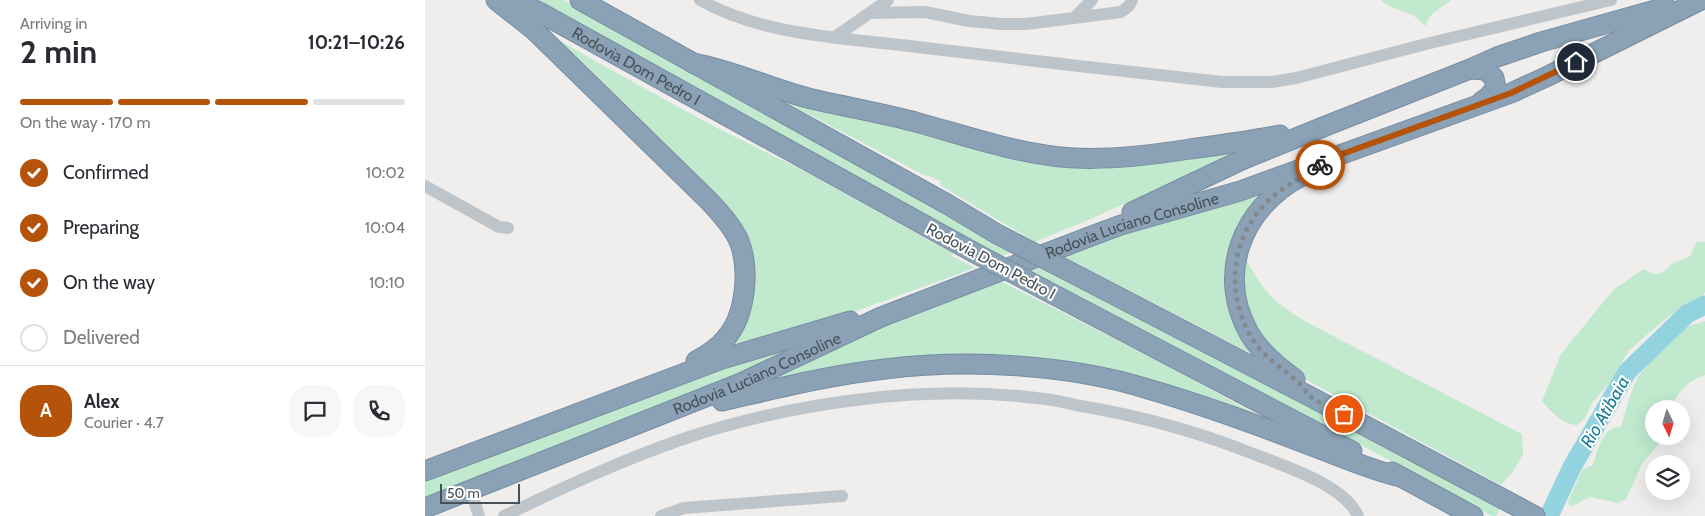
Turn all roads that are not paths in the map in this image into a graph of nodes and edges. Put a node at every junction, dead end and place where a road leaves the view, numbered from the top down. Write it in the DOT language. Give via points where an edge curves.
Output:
graph roads {
  1 [pos="496,0"];
  2 [pos="513,0"];
  3 [pos="579,0"];
  4 [pos="700,0"];
  5 [pos="888,0"];
  6 [pos="1092,0"];
  7 [pos="1132,0"];
  8 [pos="1611,0"];
  9 [pos="1693,0"];
  10 [pos="1701,0"];
  11 [pos="871,13"];
  12 [pos="1074,18"];
  13 [pos="835,37"];
  14 [pos="693,63"];
  15 [pos="1470,69"];
  16 [pos="1478,104"];
  17 [pos="1323,126"];
  18 [pos="1331,158"];
  19 [pos="425,186"];
  20 [pos="508,228"];
  21 [pos="676,377"];
  22 [pos="1311,397"];
  23 [pos="662,416"];
  24 [pos="425,471"];
  25 [pos="1401,477"];
  26 [pos="471,490"];
  27 [pos="843,496"];
  28 [pos="425,508"];
  29 [pos="479,516"];
  30 [pos="504,516"];
  31 [pos="661,516"];
  32 [pos="1358,516"];
  33 [pos="1473,516"];
  34 [pos="1535,516"];
  1 -- 21 [label="highway" via="535,30 709,201 739,242 745,284 743,299 728,337"];
  2 -- 25 [label="highway, Rodovia Dom Pedro I, bridge" via="973,252"];
  3 -- 14 [label="highway, Rodovia Dom Pedro I"];
  4 -- 13 [label="street" via="737,18 762,25"];
  5 -- 11 [label="street"];
  6 -- 12 [label="street"];
  7 -- 12 [label="street" via="1121,12"];
  8 -- 13 [label="street" via="1272,82 1222,82"];
  9 -- 15 [label="highway, Rodovia Luciano Consoline" via="1541,42"];
  10 -- 16 [label="highway, Rodovia Luciano Consoline" via="1546,77"];
  11 -- 12 [label="street" via="925,12 1002,24"];
  11 -- 13 [label="street"];
  14 -- 17 [label="highway" via="715,67 808,98 1020,150 1065,157 1133,157 1253,141"];
  14 -- 22 [label="highway, Rodovia Dom Pedro I, bridge" via="997,234"];
  15 -- 16 [label="highway" via="1486,70 1496,84 1493,92"];
  15 -- 17 [label="highway, Rodovia Luciano Consoline"];
  16 -- 18 [label="highway, Rodovia Luciano Consoline"];
  17 -- 21 [label="highway, Rodovia Luciano Consoline" via="1082,234 867,316 737,354"];
  18 -- 22 [label="highway" via="1278,191 1255,215 1240,244 1235,271 1237,301 1250,335 1269,358"];
  18 -- 23 [label="highway, Rodovia Luciano Consoline" via="1240,191 1121,225 899,310 772,370"];
  19 -- 20 [label="street" via="499,227"];
  21 -- 24 [label="highway, Rodovia Luciano Consoline"];
  22 -- 34 [label="highway, Rodovia Dom Pedro I"];
  23 -- 25 [label="highway" via="884,369 955,364 1023,367 1096,376 1147,388 1379,472"];
  23 -- 26 [label="highway, Rodovia Luciano Consoline"];
  25 -- 33 [label="highway, Rodovia Dom Pedro I"];
  26 -- 28 [label="highway, Rodovia Luciano Consoline"];
  26 -- 29 [label="street"];
  27 -- 31 [label="street" via="684,508"];
  30 -- 32 [label="street" via="618,464 734,424 847,402 942,394 1036,398 1175,426 1324,484 1341,495"];
}
